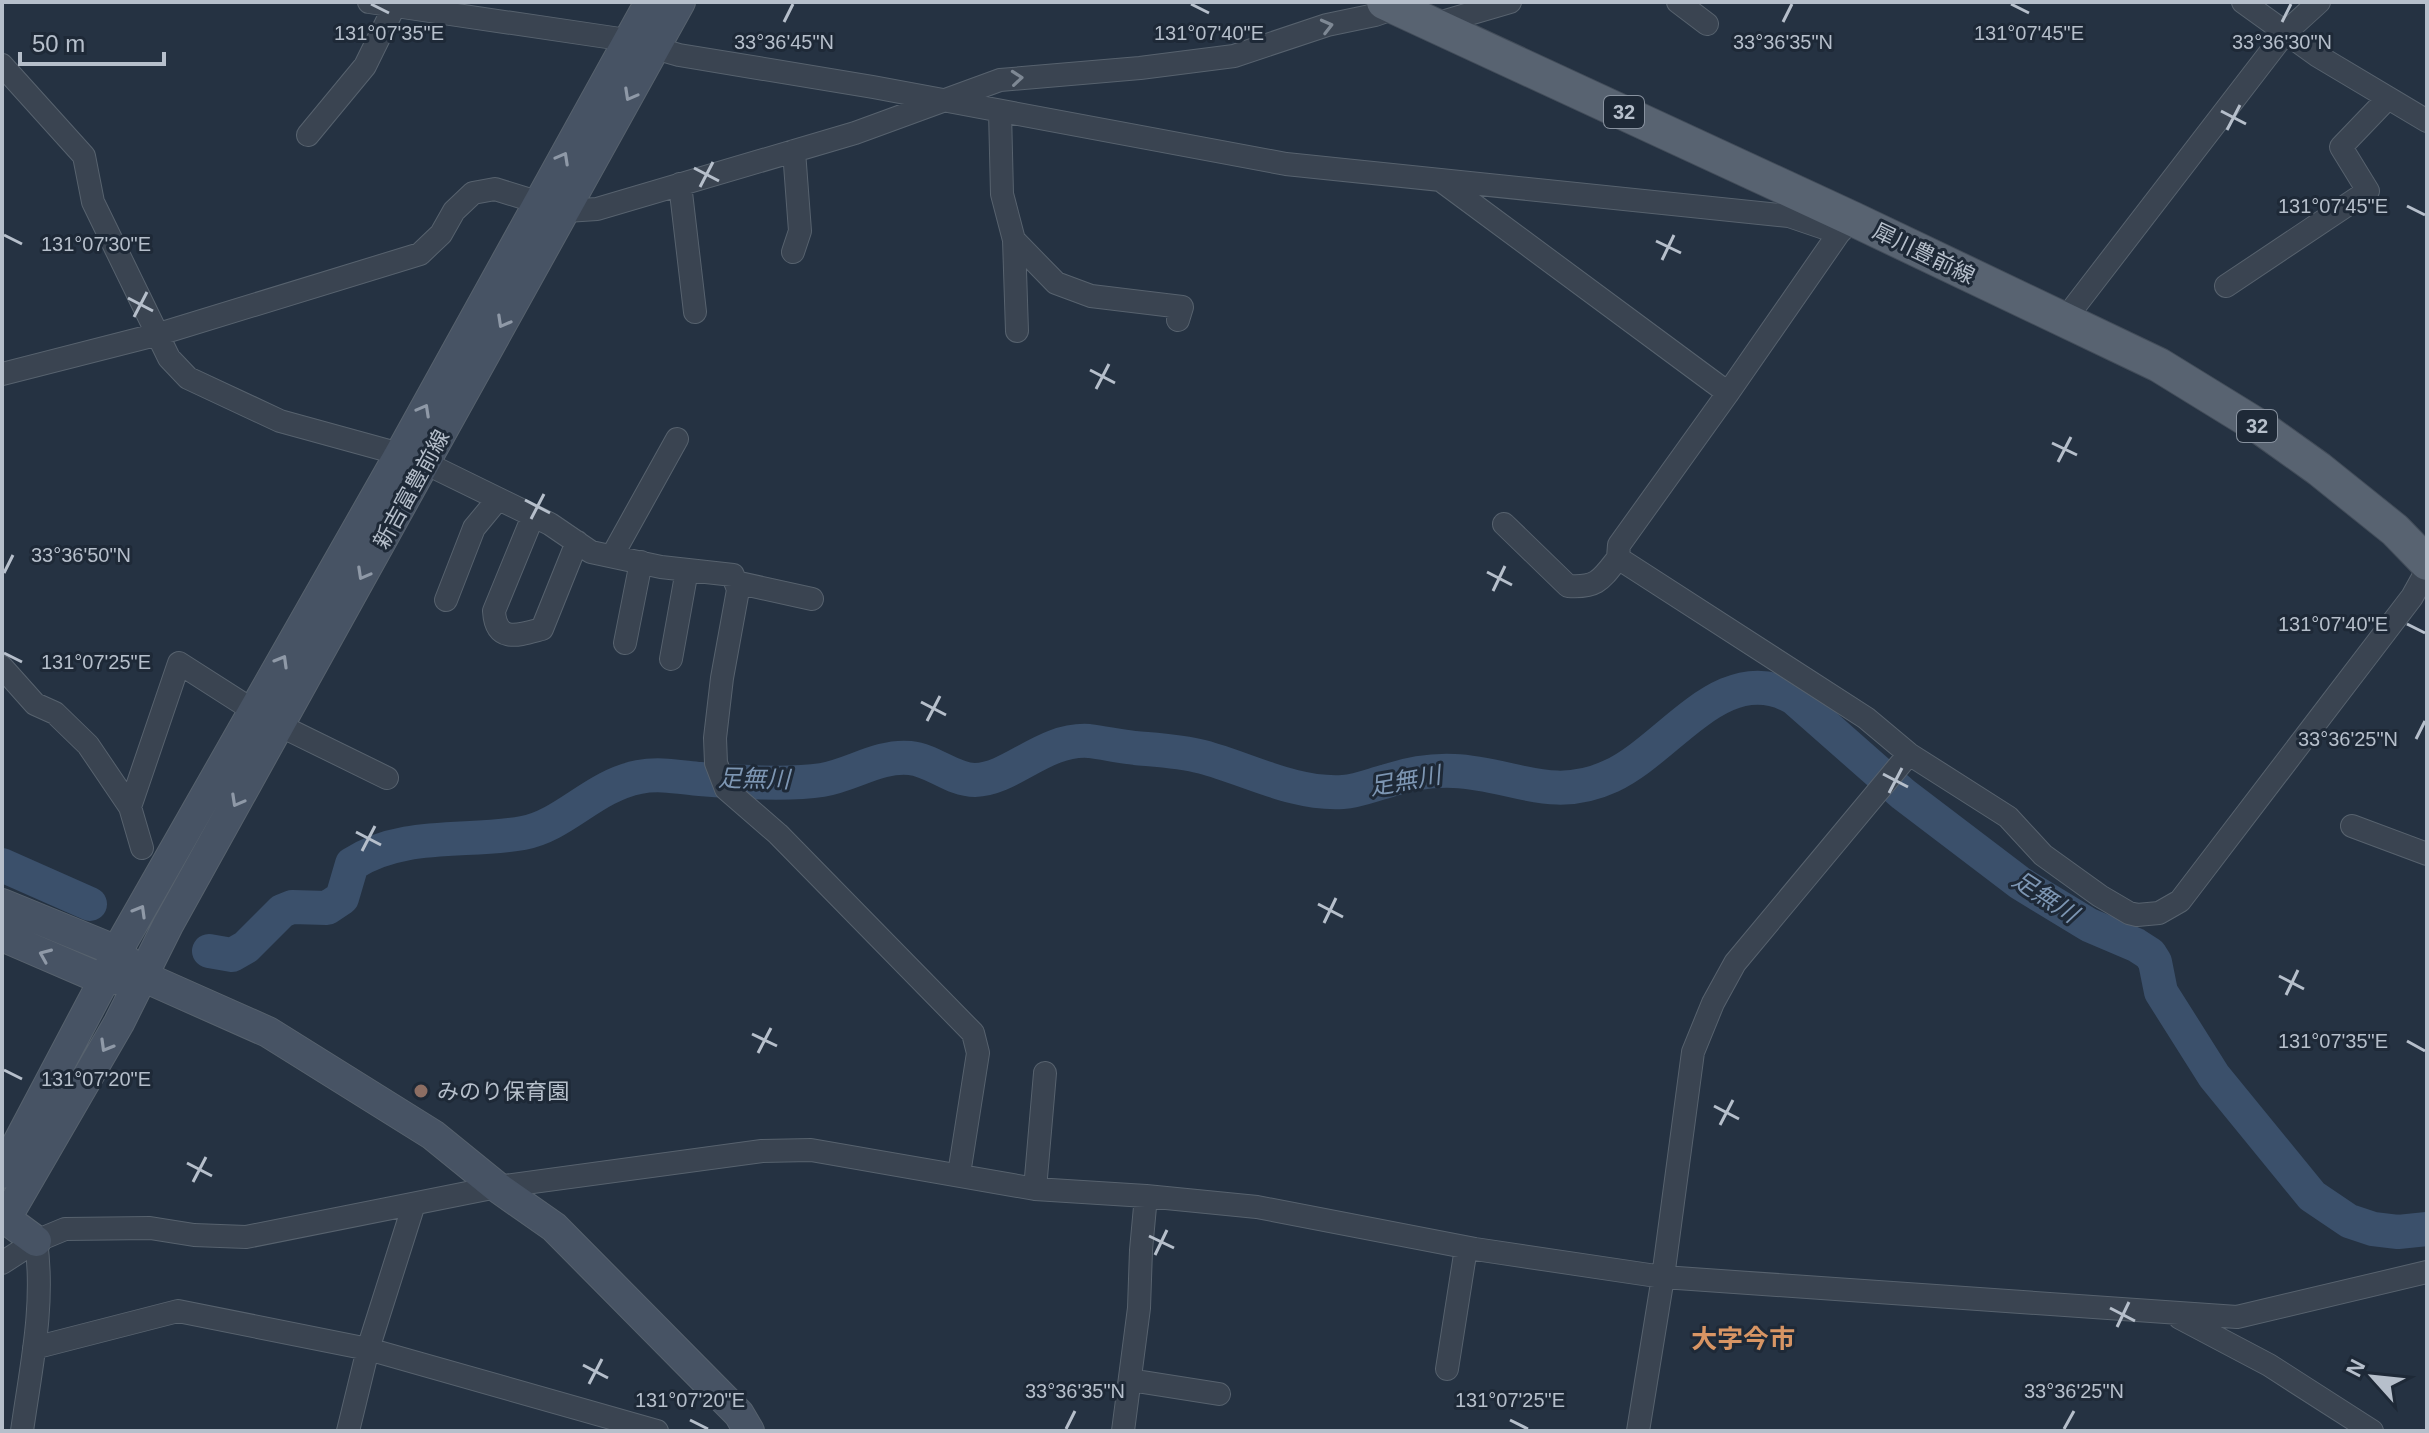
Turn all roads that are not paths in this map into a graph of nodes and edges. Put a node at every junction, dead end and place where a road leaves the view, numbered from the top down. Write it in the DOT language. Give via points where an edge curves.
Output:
graph roads {
  1 [pos="369,2"];
  2 [pos="650,2"];
  3 [pos="680,2"];
  4 [pos="1510,2"];
  5 [pos="1678,2"];
  6 [pos="2243,2"];
  7 [pos="2319,2"];
  8 [pos="395,5"];
  9 [pos="1389,5"];
  10 [pos="1435,24"];
  11 [pos="1707,24"];
  12 [pos="2285,33"];
  13 [pos="641,44"];
  14 [pos="2,65"];
  15 [pos="2388,98"];
  16 [pos="943,102"];
  17 [pos="1000,112"];
  18 [pos="2427,121"];
  19 [pos="308,135"];
  20 [pos="794,151"];
  21 [pos="1443,182"];
  22 [pos="680,184"];
  23 [pos="552,207"];
  24 [pos="1846,226"];
  25 [pos="1014,240"];
  26 [pos="793,252"];
  27 [pos="2226,286"];
  28 [pos="695,312"];
  29 [pos="2065,319"];
  30 [pos="1178,320"];
  31 [pos="1017,331"];
  32 [pos="159,334"];
  33 [pos="2,374"];
  34 [pos="1728,393"];
  35 [pos="677,439"];
  36 [pos="413,459"];
  37 [pos="498,499"];
  38 [pos="533,516"];
  39 [pos="1504,524"];
  40 [pos="577,542"];
  41 [pos="612,556"];
  42 [pos="1618,558"];
  43 [pos="641,562"];
  44 [pos="2427,563"];
  45 [pos="687,570"];
  46 [pos="2427,570"];
  47 [pos="735,582"];
  48 [pos="812,599"];
  49 [pos="446,600"];
  50 [pos="625,643"];
  51 [pos="671,659"];
  52 [pos="2,667"];
  53 [pos="267,718"];
  54 [pos="1909,754"];
  55 [pos="387,778"];
  56 [pos="130,807"];
  57 [pos="2352,826"];
  58 [pos="142,848"];
  59 [pos="2427,854"];
  60 [pos="2,904"];
  61 [pos="2,936"];
  62 [pos="117,951"];
  63 [pos="142,976"];
  64 [pos="104,980"];
  65 [pos="1045,1073"];
  66 [pos="2,1173"];
  67 [pos="959,1174"];
  68 [pos="497,1187"];
  69 [pos="1035,1189"];
  70 [pos="1146,1196"];
  71 [pos="414,1204"];
  72 [pos="4,1217"];
  73 [pos="36,1241"];
  74 [pos="1466,1248"];
  75 [pos="2,1263"];
  76 [pos="2427,1272"];
  77 [pos="1663,1277"];
  78 [pos="2171,1313"];
  79 [pos="34,1348"];
  80 [pos="368,1349"];
  81 [pos="1447,1369"];
  82 [pos="1130,1380"];
  83 [pos="1219,1394"];
  84 [pos="22,1431"];
  85 [pos="348,1431"];
  86 [pos="657,1431"];
  87 [pos="749,1431"];
  88 [pos="1123,1431"];
  89 [pos="1638,1431"];
  90 [pos="2372,1431"];
  1 -- 8 [label="street"];
  2 -- 13 [label="main road, 新吉富豊前線"];
  3 -- 13 [label="main road, 新吉富豊前線"];
  4 -- 10 [label="street"];
  5 -- 11 [label="street"];
  6 -- 12 [label="street"];
  7 -- 12 [label="street"];
  8 -- 13 [label="street"];
  8 -- 19 [label="street" via="365,66"];
  9 -- 10 [label="main road, 犀川豊前線 / 32"];
  16 -- 9 [label="street, one-way" via="1000,80 1234,56 1375,15"];
  10 -- 24 [label="main road, 犀川豊前線 / 32"];
  12 -- 15 [label="street"];
  12 -- 29 [label="street"];
  13 -- 16 [label="street"];
  13 -- 23 [label="main road, 新吉富豊前線"];
  14 -- 32 [label="street" via="84,156 93,202"];
  15 -- 18 [label="street"];
  15 -- 27 [label="street" via="2341,147 2368,191"];
  16 -- 17 [label="street"];
  16 -- 20 [label="street"];
  17 -- 21 [label="street" via="1286,164"];
  17 -- 25 [label="street" via="1002,194"];
  20 -- 22 [label="street"];
  20 -- 26 [label="street" via="800,231"];
  21 -- 24 [label="street"];
  21 -- 34 [label="street"];
  22 -- 23 [label="street" via="597,209"];
  22 -- 28 [label="street"];
  23 -- 32 [label="street" via="495,189 473,193 420,254"];
  23 -- 36 [label="main road, 新吉富豊前線"];
  24 -- 29 [label="main road, 犀川豊前線 / 32"];
  24 -- 34 [label="street"];
  25 -- 30 [label="street" via="1056,283 1091,296 1182,307"];
  25 -- 31 [label="street"];
  29 -- 44 [label="main road, 犀川豊前線 / 32" via="2159,365 2263,429 2395,530"];
  32 -- 33 [label="street"];
  32 -- 36 [label="street" via="169,358 188,378 280,421"];
  34 -- 42 [label="street" via="1619,545"];
  35 -- 41 [label="street"];
  36 -- 37 [label="street"];
  36 -- 53 [label="main road, 新吉富豊前線"];
  37 -- 38 [label="street"];
  37 -- 49 [label="street" via="474,528"];
  38 -- 40 [label="street"];
  38 -- 40 [label="street" via="494,611 499,630 514,636 542,629"];
  39 -- 42 [label="street" via="1568,586 1586,587 1601,580"];
  40 -- 41 [label="street" via="591,552"];
  41 -- 43 [label="street"];
  42 -- 54 [label="street" via="1866,718"];
  43 -- 45 [label="street"];
  43 -- 50 [label="street"];
  45 -- 47 [label="street" via="733,575"];
  45 -- 51 [label="street"];
  46 -- 54 [label="street" via="2412,597 2189,891 2159,913 2129,913 2100,896 2043,855 2008,817"];
  47 -- 48 [label="street"];
  47 -- 67 [label="street" via="716,763 726,789 778,834 973,1033 978,1053"];
  52 -- 56 [label="street" via="35,704 55,713 88,745"];
  53 -- 55 [label="street"];
  53 -- 56 [label="street" via="179,663"];
  62 -- 53 [label="main road, 新吉富豊前線, one-way"];
  53 -- 63 [label="main road, 新吉富豊前線, one-way"];
  54 -- 77 [label="street" via="1735,963 1713,1003 1693,1052"];
  56 -- 58 [label="street"];
  57 -- 59 [label="street"];
  60 -- 62 [label="main road"];
  64 -- 61 [label="main road, one-way"];
  62 -- 63 [label="main road"];
  62 -- 64 [label="main road, 新吉富豊前線"];
  63 -- 64 [label="main road"];
  63 -- 68 [label="main road" via="268,1032 433,1135"];
  63 -- 72 [label="main road, 新吉富豊前線, one-way"];
  64 -- 66 [label="main road, 新吉富豊前線"];
  65 -- 69 [label="street"];
  67 -- 68 [label="street" via="811,1150 762,1151"];
  67 -- 69 [label="street"];
  68 -- 71 [label="street"];
  68 -- 87 [label="main road" via="554,1227 739,1414"];
  69 -- 70 [label="street"];
  70 -- 74 [label="street" via="1257,1207"];
  70 -- 82 [label="street"];
  71 -- 73 [label="street" via="246,1237 150,1228 65,1229"];
  71 -- 80 [label="street"];
  72 -- 73 [label="main road"];
  73 -- 75 [label="street"];
  73 -- 79 [label="street" via="39,1319"];
  74 -- 77 [label="street"];
  74 -- 81 [label="street"];
  76 -- 78 [label="street" via="2237,1317"];
  77 -- 78 [label="street"];
  77 -- 89 [label="street"];
  78 -- 90 [label="street" via="2269,1365"];
  79 -- 80 [label="street" via="178,1311"];
  79 -- 84 [label="street"];
  80 -- 85 [label="street"];
  80 -- 86 [label="street"];
  82 -- 83 [label="street"];
  82 -- 88 [label="street"];
}
